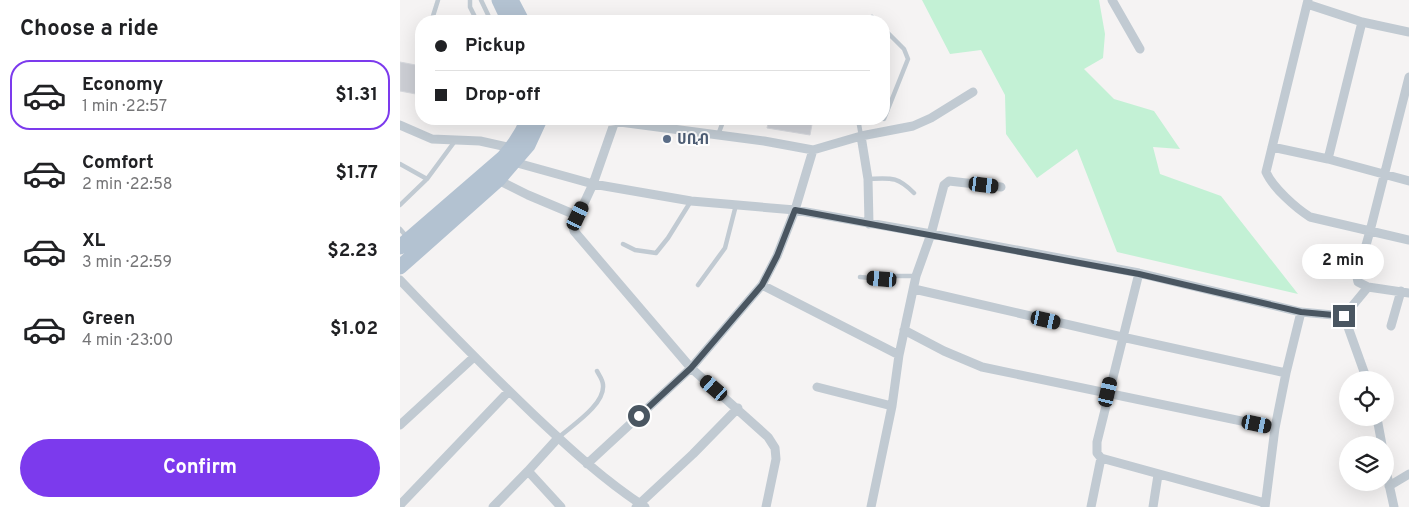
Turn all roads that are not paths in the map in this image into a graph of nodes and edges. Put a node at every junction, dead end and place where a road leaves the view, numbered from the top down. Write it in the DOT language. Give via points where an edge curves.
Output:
graph roads {
  1 [pos="438,0"];
  2 [pos="470,0"];
  3 [pos="481,0"];
  4 [pos="500,0"];
  5 [pos="511,0"];
  6 [pos="1112,0"];
  7 [pos="1307,2"];
  8 [pos="433,15"];
  9 [pos="474,15"];
  10 [pos="488,15"];
  11 [pos="506,15"];
  12 [pos="519,15"];
  13 [pos="1362,22"];
  14 [pos="1409,32"];
  15 [pos="890,35"];
  16 [pos="1140,49"];
  17 [pos="1409,77"];
  18 [pos="973,92"];
  19 [pos="890,104"];
  20 [pos="400,125"];
  21 [pos="526,125"];
  22 [pos="537,125"];
  23 [pos="614,125"];
  24 [pos="639,125"];
  25 [pos="722,125"];
  26 [pos="859,125"];
  27 [pos="881,125"];
  28 [pos="878,132"];
  29 [pos="718,135"];
  30 [pos="861,136"];
  31 [pos="455,141"];
  32 [pos="1272,147"];
  33 [pos="812,150"];
  34 [pos="510,156"];
  35 [pos="1328,159"];
  36 [pos="401,166"];
  37 [pos="1384,176"];
  38 [pos="868,178"];
  39 [pos="427,179"];
  40 [pos="498,180"];
  41 [pos="1409,181"];
  42 [pos="593,184"];
  43 [pos="1001,187"];
  44 [pos="914,193"];
  45 [pos="691,201"];
  46 [pos="400,205"];
  47 [pos="736,206"];
  48 [pos="795,210"];
  49 [pos="578,216"];
  50 [pos="869,224"];
  51 [pos="1370,231"];
  52 [pos="931,234"];
  53 [pos="403,238"];
  54 [pos="1409,240"];
  55 [pos="623,244"];
  56 [pos="400,267"];
  57 [pos="1139,274"];
  58 [pos="916,276"];
  59 [pos="860,277"];
  60 [pos="400,280"];
  61 [pos="698,285"];
  62 [pos="762,285"];
  63 [pos="1368,287"];
  64 [pos="914,289"];
  65 [pos="1405,292"];
  66 [pos="1301,312"];
  67 [pos="1344,316"];
  68 [pos="1392,326"];
  69 [pos="904,330"];
  70 [pos="1122,338"];
  71 [pos="899,355"];
  72 [pos="474,356"];
  73 [pos="691,368"];
  74 [pos="597,371"];
  75 [pos="1364,371"];
  76 [pos="1286,373"];
  77 [pos="817,387"];
  78 [pos="509,391"];
  79 [pos="1108,392"];
  80 [pos="892,406"];
  81 [pos="738,408"];
  82 [pos="400,425"];
  83 [pos="1275,428"];
  84 [pos="558,438"];
  85 [pos="1101,458"];
  86 [pos="587,464"];
  87 [pos="528,471"];
  88 [pos="1409,474"];
  89 [pos="1158,475"];
  90 [pos="1394,483"];
  91 [pos="1390,491"];
  92 [pos="400,505"];
  93 [pos="1265,505"];
  94 [pos="641,506"];
  95 [pos="493,507"];
  96 [pos="561,507"];
  97 [pos="766,507"];
  98 [pos="871,507"];
  99 [pos="1091,507"];
  100 [pos="1153,507"];
  101 [pos="1394,507"];
  1 -- 8 [label="lane"];
  2 -- 9 [label="lane"];
  3 -- 10 [label="lane"];
  4 -- 11 [label="main road"];
  5 -- 12 [label="main road"];
  6 -- 16 [label="street"];
  7 -- 13 [label="street"];
  7 -- 32 [label="street"];
  13 -- 14 [label="street"];
  13 -- 35 [label="street"];
  15 -- 19 [label="lane" via="904,49 908,59"];
  17 -- 37 [label="street"];
  18 -- 28 [label="street" via="913,126"];
  20 -- 31 [label="street" via="432,139"];
  21 -- 34 [label="main road"];
  22 -- 34 [label="main road" via="528,144"];
  23 -- 42 [label="street"];
  24 -- 29 [label="street"];
  25 -- 29 [label="lane"];
  26 -- 30 [label="lane"];
  27 -- 28 [label="lane"];
  28 -- 30 [label="street"];
  29 -- 33 [label="street"];
  30 -- 33 [label="street"];
  30 -- 38 [label="street"];
  31 -- 34 [label="street" via="480,141"];
  31 -- 39 [label="lane"];
  32 -- 35 [label="street"];
  32 -- 51 [label="street" via="1266,172 1268,177 1302,212 1318,220"];
  33 -- 48 [label="street"];
  34 -- 40 [label="main road"];
  34 -- 42 [label="street"];
  34 -- 53 [label="main road"];
  35 -- 37 [label="street"];
  36 -- 39 [label="lane"];
  37 -- 41 [label="street"];
  37 -- 51 [label="street"];
  38 -- 44 [label="lane" via="891,178 903,182"];
  38 -- 50 [label="street"];
  39 -- 46 [label="lane"];
  40 -- 49 [label="street"];
  40 -- 56 [label="main road"];
  42 -- 45 [label="street"];
  42 -- 49 [label="street"];
  43 -- 52 [label="street" via="950,181 944,185"];
  45 -- 47 [label="street"];
  45 -- 55 [label="lane" via="656,253 635,250"];
  47 -- 48 [label="street"];
  47 -- 61 [label="lane" via="725,248"];
  48 -- 50 [label="street"];
  48 -- 62 [label="street"];
  49 -- 73 [label="street" via="573,227 576,236"];
  50 -- 52 [label="street"];
  51 -- 54 [label="street"];
  51 -- 63 [label="street" via="1357,276 1358,282"];
  52 -- 57 [label="street"];
  52 -- 58 [label="street"];
  57 -- 66 [label="street"];
  57 -- 70 [label="street"];
  58 -- 59 [label="lane"];
  58 -- 64 [label="street"];
  60 -- 72 [label="street"];
  62 -- 71 [label="street"];
  62 -- 73 [label="street"];
  63 -- 65 [label="street"];
  63 -- 67 [label="street"];
  64 -- 69 [label="street"];
  64 -- 70 [label="street"];
  65 -- 68 [label="street"];
  66 -- 67 [label="street"];
  66 -- 76 [label="street"];
  67 -- 75 [label="street"];
  69 -- 71 [label="street"];
  69 -- 79 [label="street" via="956,357 982,366"];
  70 -- 76 [label="street"];
  70 -- 79 [label="street"];
  71 -- 80 [label="street"];
  72 -- 78 [label="street"];
  72 -- 82 [label="street"];
  73 -- 81 [label="street"];
  73 -- 86 [label="street"];
  74 -- 84 [label="lane" via="604,388 601,397"];
  76 -- 83 [label="street"];
  77 -- 80 [label="street"];
  78 -- 84 [label="street"];
  78 -- 92 [label="street"];
  79 -- 83 [label="street"];
  79 -- 85 [label="street" via="1097,442 1097,453"];
  80 -- 98 [label="street"];
  81 -- 94 [label="street"];
  81 -- 97 [label="street" via="768,437 774,448 775,470"];
  83 -- 93 [label="street"];
  84 -- 86 [label="street"];
  84 -- 87 [label="street"];
  85 -- 89 [label="street"];
  85 -- 99 [label="street"];
  86 -- 94 [label="street"];
  87 -- 95 [label="street"];
  87 -- 96 [label="street"];
  88 -- 90 [label="street"];
  89 -- 93 [label="street"];
  89 -- 100 [label="street"];
  91 -- 101 [label="street"];
}
